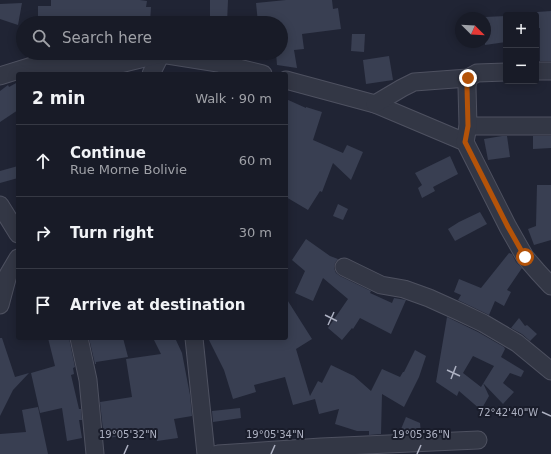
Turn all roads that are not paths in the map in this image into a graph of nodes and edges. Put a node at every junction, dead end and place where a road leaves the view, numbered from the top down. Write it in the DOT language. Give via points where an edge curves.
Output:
graph roads {
  1 [pos="136,60"];
  2 [pos="158,60"];
  3 [pos="199,60"];
  4 [pos="551,71"];
  5 [pos="152,72"];
  6 [pos="255,72"];
  7 [pos="503,72"];
  8 [pos="539,72"];
  9 [pos="0,76"];
  10 [pos="468,78"];
  11 [pos="288,81"];
  12 [pos="375,104"];
  13 [pos="551,126"];
  14 [pos="467,134"];
  15 [pos="0,205"];
  16 [pos="16,231"];
  17 [pos="16,261"];
  18 [pos="344,266"];
  19 [pos="551,286"];
  20 [pos="0,305"];
  21 [pos="79,340"];
  22 [pos="194,340"];
  23 [pos="551,371"];
  24 [pos="478,440"];
  25 [pos="95,454"];
  26 [pos="206,454"];
  27 [pos="218,454"];
  1 -- 9 [label="street" via="116,65 35,65"];
  2 -- 5 [label="street"];
  3 -- 6 [label="street"];
  4 -- 8 [label="street"];
  7 -- 10 [label="street" via="477,73"];
  10 -- 12 [label="street" via="414,82"];
  10 -- 14 [label="street"];
  11 -- 12 [label="street"];
  12 -- 14 [label="street"];
  13 -- 14 [label="street"];
  14 -- 19 [label="street" via="508,227 525,257"];
  15 -- 16 [label="street"];
  17 -- 20 [label="street" via="8,275"];
  18 -- 23 [label="street" via="381,285 404,289 460,312 517,343"];
  21 -- 25 [label="street" via="88,380"];
  22 -- 26 [label="street"];
  24 -- 27 [label="street"];
}
